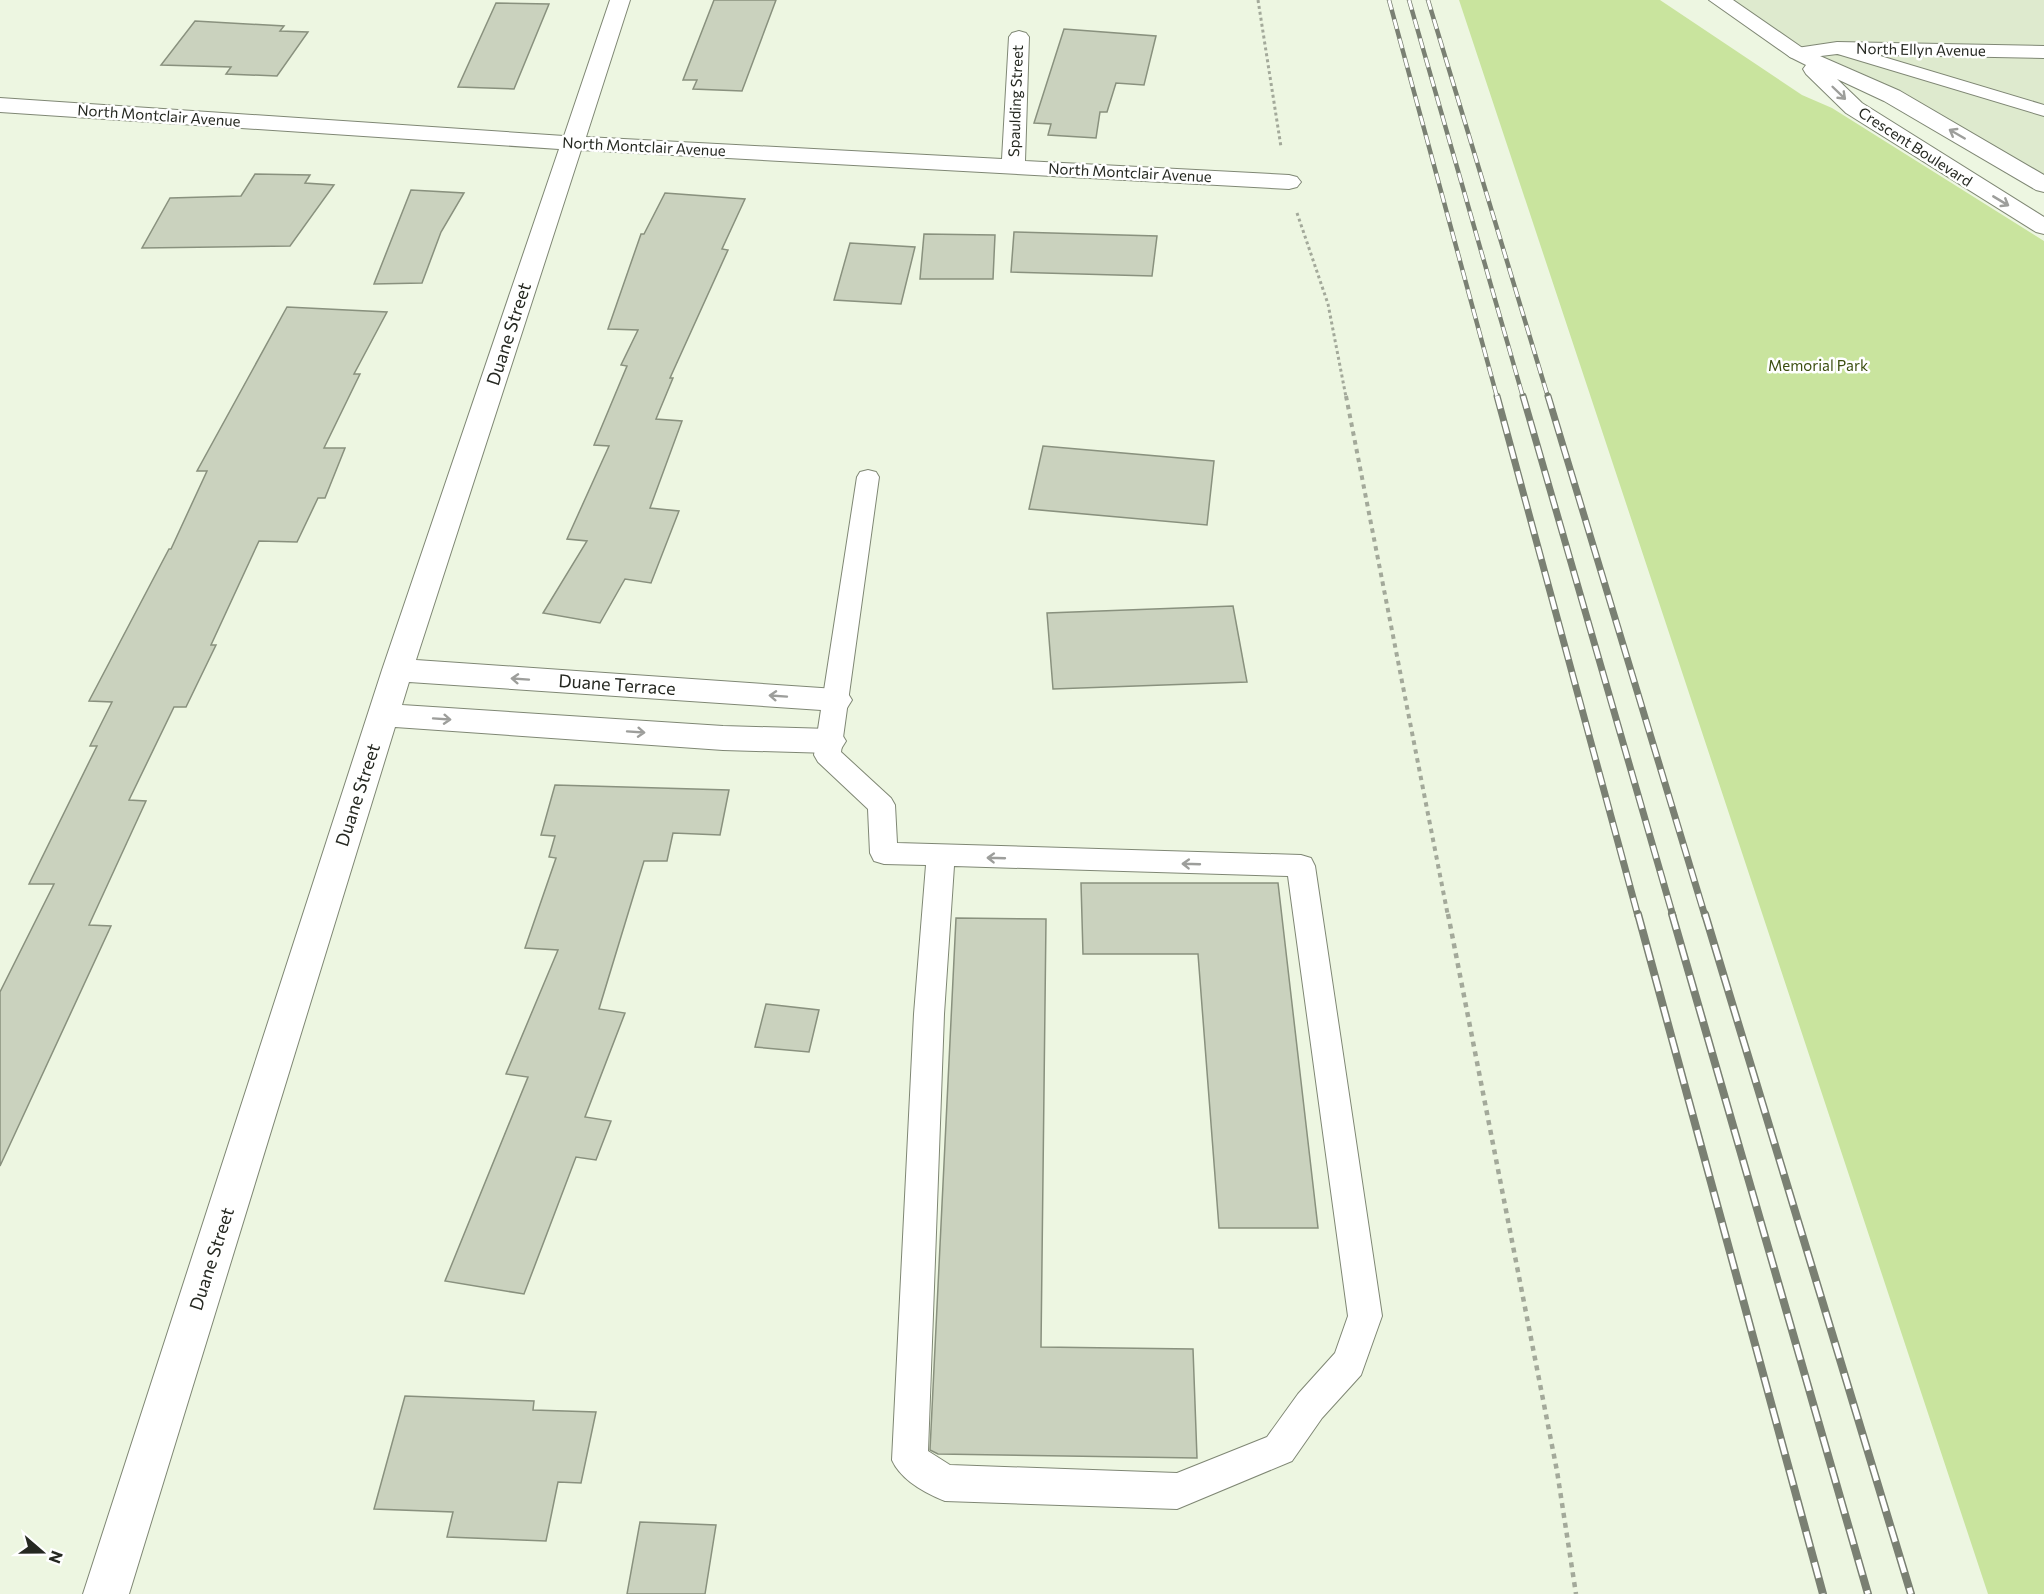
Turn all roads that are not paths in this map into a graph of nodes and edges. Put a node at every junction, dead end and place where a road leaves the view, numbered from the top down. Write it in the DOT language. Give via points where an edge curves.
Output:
graph roads {
  1 [pos="620,0"];
  2 [pos="1719,0"];
  3 [pos="1019,37"];
  4 [pos="1837,48"];
  5 [pos="2044,52"];
  6 [pos="1797,53"];
  7 [pos="0,105"];
  8 [pos="2044,111"];
  9 [pos="573,143"];
  10 [pos="1013,166"];
  11 [pos="1289,182"];
  12 [pos="2044,185"];
  13 [pos="2044,227"];
  14 [pos="868,477"];
  15 [pos="397,670"];
  16 [pos="836,700"];
  17 [pos="383,715"];
  18 [pos="830,741"];
  19 [pos="941,856"];
  20 [pos="106,1594"];
  1 -- 9 [label="street, Duane Street"];
  2 -- 6 [label="street, Crescent Boulevard"];
  3 -- 10 [label="street, Spaulding Street"];
  4 -- 5 [label="street, North Ellyn Avenue"];
  4 -- 6 [label="street, North Ellyn Avenue"];
  4 -- 8 [label="lane"];
  12 -- 6 [label="street, Crescent Boulevard, one-way" via="1892,96"];
  6 -- 13 [label="street, Crescent Boulevard, one-way" via="1854,108"];
  7 -- 9 [label="street, North Montclair Avenue"];
  9 -- 10 [label="street, North Montclair Avenue"];
  9 -- 15 [label="street, Duane Street"];
  10 -- 11 [label="street, North Montclair Avenue"];
  14 -- 16 [label="lane"];
  16 -- 15 [label="street, Duane Terrace, one-way"];
  15 -- 17 [label="street, Duane Street"];
  16 -- 18 [label="lane"];
  17 -- 18 [label="street, one-way" via="723,738"];
  17 -- 20 [label="street, Duane Street"];
  18 -- 19 [label="lane" via="827,754 881,805 884,853"];
  19 -- 19 [label="lane, one-way" via="929,1014 910,1460 945,1483 1177,1491 1279,1449 1310,1406 1349,1363 1365,1316 1301,866"];
}
